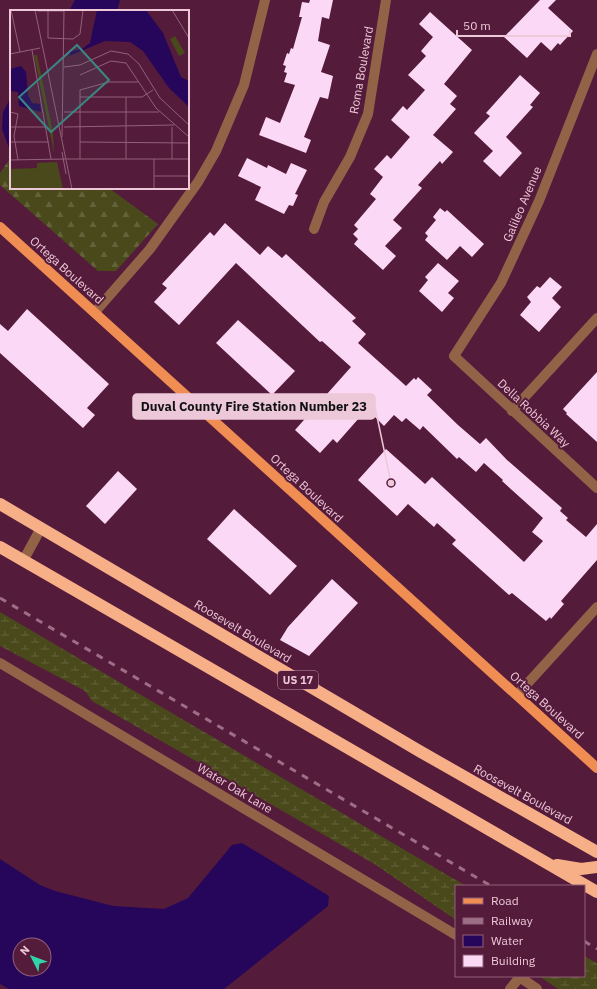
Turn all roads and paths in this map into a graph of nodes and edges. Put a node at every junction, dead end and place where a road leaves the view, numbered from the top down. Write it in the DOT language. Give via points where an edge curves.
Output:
graph roads {
  1 [pos="265,0"];
  2 [pos="386,0"];
  3 [pos="597,54"];
  4 [pos="0,227"];
  5 [pos="314,229"];
  6 [pos="95,312"];
  7 [pos="597,318"];
  8 [pos="454,356"];
  9 [pos="512,411"];
  10 [pos="597,488"];
  11 [pos="0,504"];
  12 [pos="41,528"];
  13 [pos="0,547"];
  14 [pos="23,560"];
  15 [pos="597,607"];
  16 [pos="0,664"];
  17 [pos="517,695"];
  18 [pos="597,768"];
  19 [pos="597,852"];
  20 [pos="550,864"];
  21 [pos="597,867"];
  22 [pos="597,892"];
  23 [pos="455,934"];
  24 [pos="519,977"];
  25 [pos="510,989"];
  26 [pos="537,989"];
  1 -- 6 [label="street" via="244,85 216,151 198,182 150,249"];
  2 -- 5 [label="street, Roma Boulevard" via="368,114 350,157 324,202"];
  3 -- 8 [label="street, Galileo Avenue" via="539,200 501,283"];
  4 -- 6 [label="main road, Ortega Boulevard"];
  6 -- 17 [label="main road, Ortega Boulevard"];
  7 -- 9 [label="street"];
  8 -- 9 [label="street, Della Robbia Way"];
  9 -- 10 [label="street, Della Robbia Way"];
  11 -- 12 [label="highway, Roosevelt Boulevard / US 17"];
  12 -- 14 [label="street"];
  12 -- 19 [label="highway, Roosevelt Boulevard / US 17" via="421,752"];
  13 -- 14 [label="highway, US 17"];
  14 -- 20 [label="highway, US 17"];
  15 -- 17 [label="street"];
  16 -- 23 [label="street, Water Oak Lane"];
  17 -- 18 [label="main road, Ortega Boulevard"];
  20 -- 21 [label="highway" via="581,869"];
  20 -- 22 [label="highway, US 17"];
  24 -- 25 [label="street"];
  24 -- 26 [label="street"];
}
